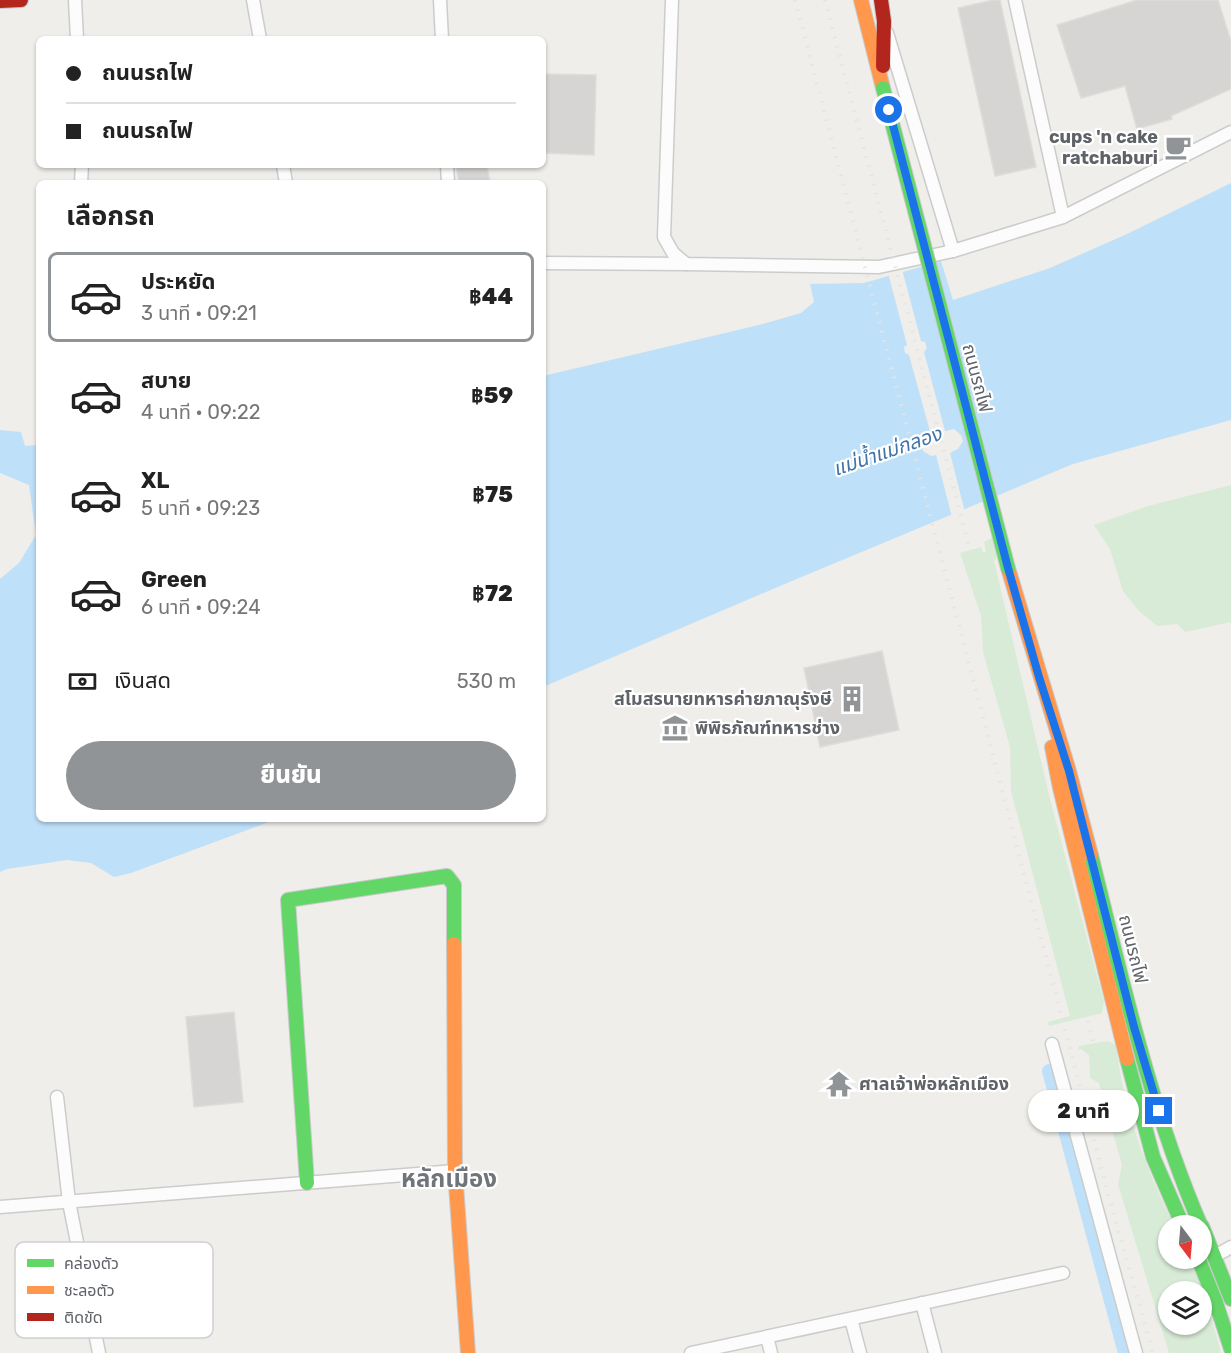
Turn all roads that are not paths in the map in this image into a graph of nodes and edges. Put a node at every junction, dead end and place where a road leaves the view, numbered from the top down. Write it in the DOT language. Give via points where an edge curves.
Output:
graph roads {
  1 [pos="21,0"];
  2 [pos="75,0"];
  3 [pos="253,0"];
  4 [pos="440,0"];
  5 [pos="672,0"];
  6 [pos="861,0"];
  7 [pos="881,0"];
  8 [pos="1015,0"];
  9 [pos="0,1"];
  10 [pos="884,21"];
  11 [pos="77,36"];
  12 [pos="259,36"];
  13 [pos="442,36"];
  14 [pos="883,88"];
  15 [pos="1231,132"];
  16 [pos="1063,218"];
  17 [pos="953,251"];
  18 [pos="546,263"];
  19 [pos="686,264"];
  20 [pos="1039,677"];
  21 [pos="1052,1044"];
  22 [pos="57,1097"];
  23 [pos="455,1171"];
  24 [pos="307,1183"];
  25 [pos="69,1202"];
  26 [pos="0,1207"];
  27 [pos="1178,1215"];
  28 [pos="1196,1215"];
  29 [pos="77,1242"];
  30 [pos="1231,1247"];
  31 [pos="1212,1250"];
  32 [pos="1215,1256"];
  33 [pos="1202,1269"];
  34 [pos="1064,1273"];
  35 [pos="1231,1299"];
  36 [pos="922,1303"];
  37 [pos="851,1319"];
  38 [pos="768,1336"];
  39 [pos="96,1338"];
  40 [pos="1231,1349"];
  41 [pos="99,1353"];
  42 [pos="468,1353"];
  43 [pos="691,1353"];
  44 [pos="771,1353"];
  45 [pos="860,1353"];
  46 [pos="935,1353"];
  47 [pos="1136,1353"];
  1 -- 9 [label="main road"];
  2 -- 11 [label="street"];
  3 -- 12 [label="street"];
  4 -- 13 [label="street"];
  5 -- 19 [label="street" via="664,237 673,253"];
  6 -- 14 [label="main road, ถนนรถไฟ"];
  7 -- 10 [label="main road, ถนนรถไฟ"];
  8 -- 16 [label="street"];
  10 -- 14 [label="main road, ถนนรถไฟ"];
  10 -- 17 [label="street"];
  14 -- 20 [label="main road, ถนนรถไฟ, bridge"];
  15 -- 16 [label="street"];
  16 -- 17 [label="street"];
  17 -- 19 [label="street" via="879,267"];
  18 -- 19 [label="street"];
  20 -- 27 [label="main road, ถนนรถไฟ" via="1060,788 1135,1092 1153,1157"];
  20 -- 28 [label="main road, ถนนรถไฟ" via="1069,771 1134,1027"];
  21 -- 47 [label="street"];
  22 -- 25 [label="street"];
  23 -- 24 [label="street"];
  23 -- 24 [label="main road" via="454,885 447,876 288,900"];
  23 -- 42 [label="main road"];
  24 -- 25 [label="street"];
  25 -- 26 [label="street"];
  25 -- 29 [label="street"];
  30 -- 32 [label="street"];
  31 -- 32 [label="main road, ถนนรถไฟ"];
  32 -- 35 [label="main road, ถนนรถไฟ"];
  33 -- 40 [label="main road"];
  34 -- 36 [label="street"];
  36 -- 37 [label="street"];
  36 -- 46 [label="street"];
  37 -- 38 [label="street"];
  37 -- 45 [label="street"];
  38 -- 43 [label="street"];
  38 -- 44 [label="street"];
  39 -- 41 [label="street"];
}
